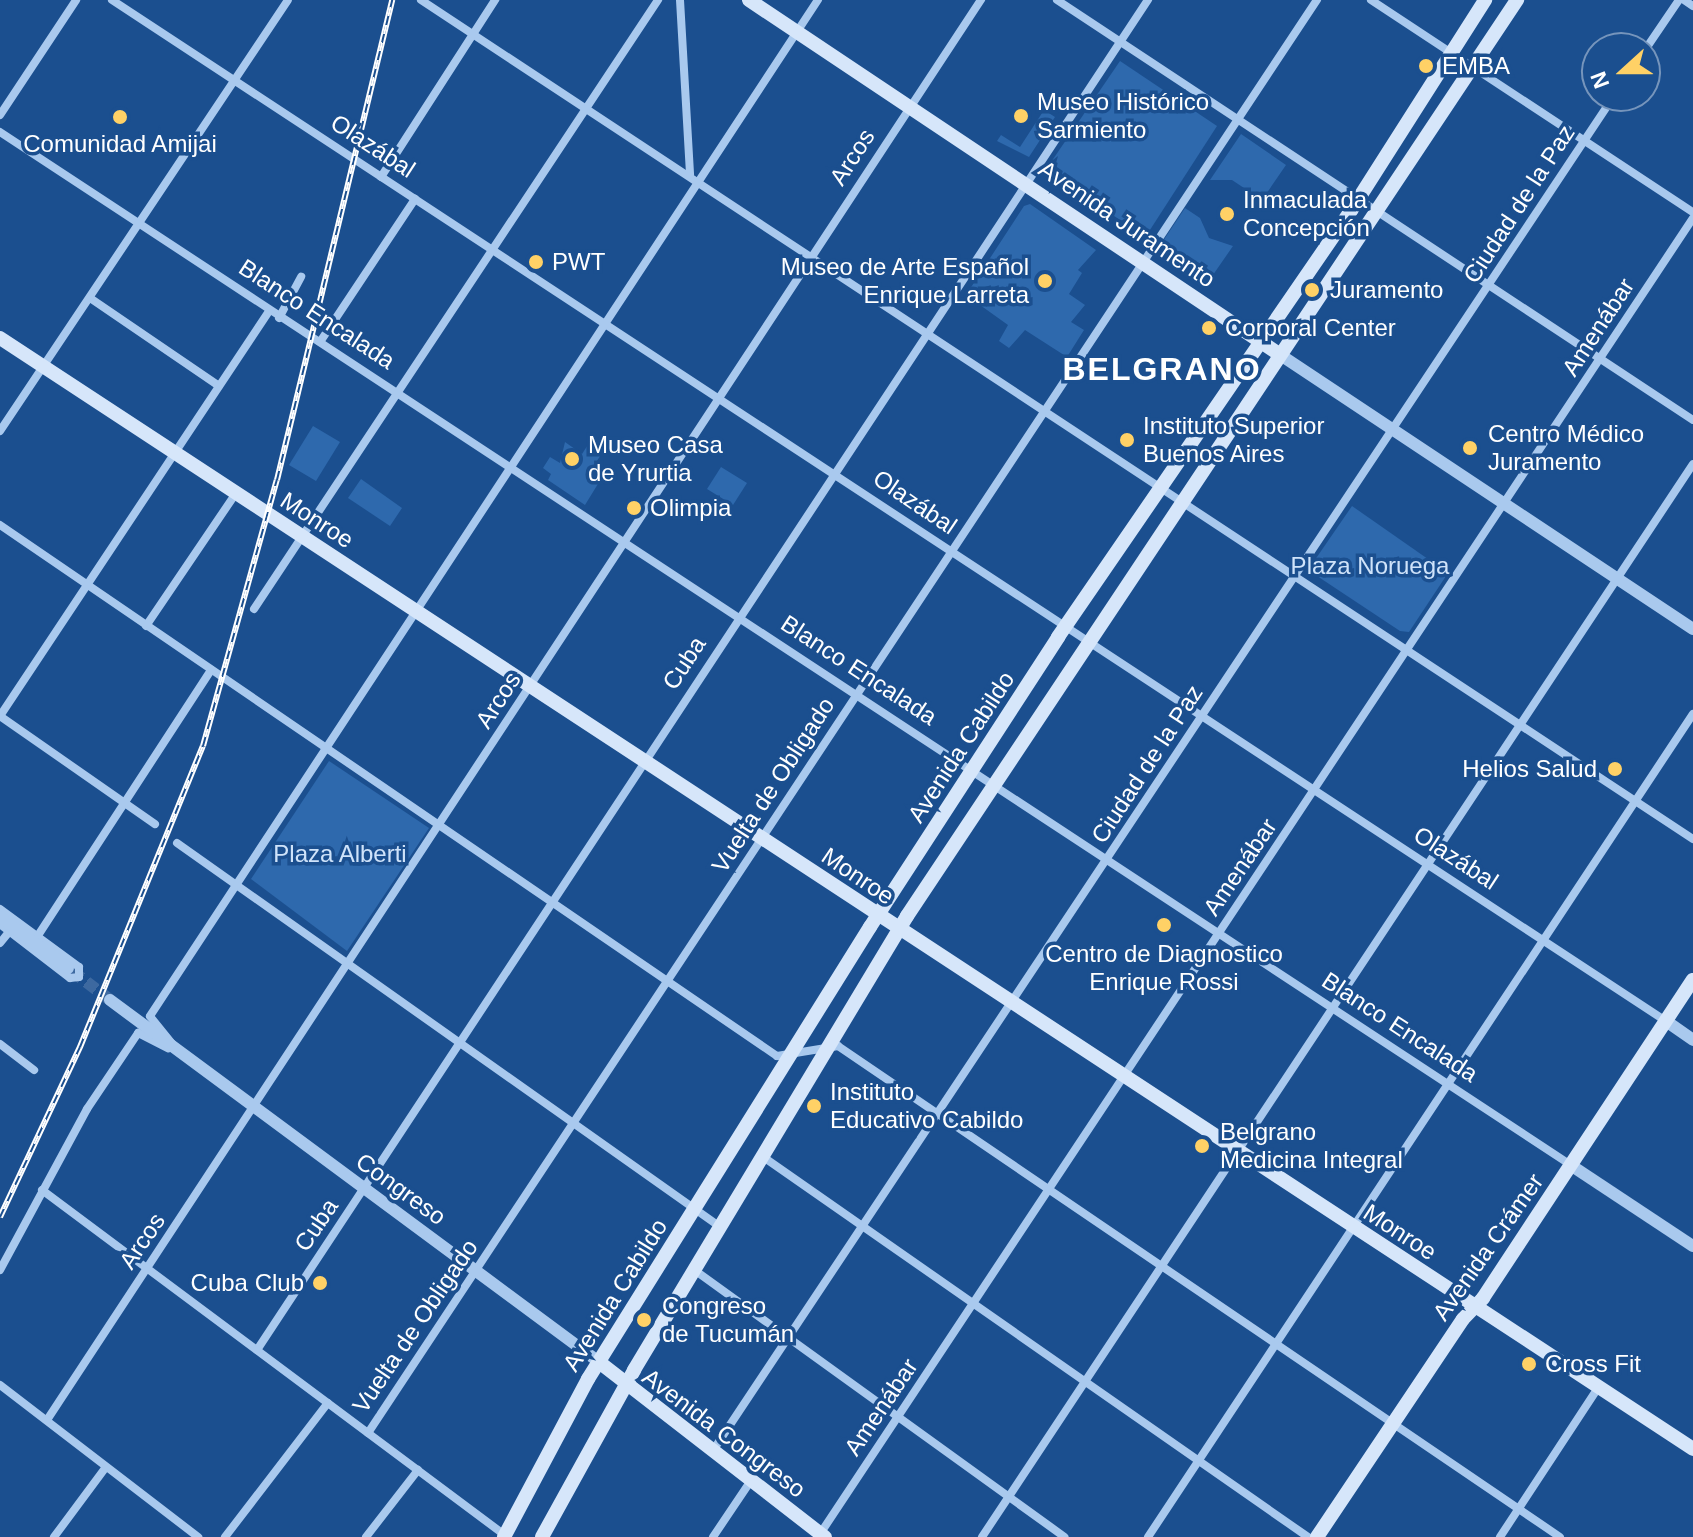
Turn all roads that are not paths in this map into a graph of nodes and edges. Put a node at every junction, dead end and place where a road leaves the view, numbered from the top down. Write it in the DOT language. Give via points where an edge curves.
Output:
graph roads {
  1 [pos="76,0"];
  2 [pos="112,0"];
  3 [pos="288,0"];
  4 [pos="421,0"];
  5 [pos="495,0"];
  6 [pos="658,0"];
  7 [pos="680,0"];
  8 [pos="749,0"];
  9 [pos="818,0"];
  10 [pos="981,0"];
  11 [pos="1057,0"];
  12 [pos="1148,0"];
  13 [pos="1317,0"];
  14 [pos="1371,0"];
  15 [pos="1485,0"];
  16 [pos="1517,0"];
  17 [pos="1682,0"];
  18 [pos="1693,6"];
  19 [pos="797,32"];
  20 [pos="1658,32"];
  21 [pos="473,34"];
  22 [pos="1121,41"];
  23 [pos="1451,52"];
  24 [pos="1472,67"];
  25 [pos="235,82"];
  26 [pos="909,106"];
  27 [pos="586,108"];
  28 [pos="1603,112"];
  29 [pos="0,115"];
  30 [pos="1239,119"];
  31 [pos="0,132"];
  32 [pos="1584,141"];
  33 [pos="690,175"];
  34 [pos="381,177"];
  35 [pos="700,181"];
  36 [pos="1025,182"];
  37 [pos="1357,197"];
  38 [pos="415,199"];
  39 [pos="1376,210"];
  40 [pos="1693,212"];
  41 [pos="1693,218"];
  42 [pos="139,224"];
  43 [pos="493,251"];
  44 [pos="812,255"];
  45 [pos="1143,260"];
  46 [pos="301,277"];
  47 [pos="1489,286"];
  48 [pos="90,298"];
  49 [pos="269,311"];
  50 [pos="279,318"];
  51 [pos="605,325"];
  52 [pos="929,332"];
  53 [pos="0,338"];
  54 [pos="320,342"];
  55 [pos="1261,342"];
  56 [pos="1277,353"];
  57 [pos="1601,360"];
  58 [pos="43,367"];
  59 [pos="219,386"];
  60 [pos="398,393"];
  61 [pos="719,400"];
  62 [pos="1045,410"];
  63 [pos="1693,420"];
  64 [pos="0,431"];
  65 [pos="1392,432"];
  66 [pos="175,454"];
  67 [pos="1693,464"];
  68 [pos="512,468"];
  69 [pos="834,475"];
  70 [pos="1161,485"];
  71 [pos="236,493"];
  72 [pos="1184,500"];
  73 [pos="1505,505"];
  74 [pos="0,525"];
  75 [pos="304,538"];
  76 [pos="624,543"];
  77 [pos="951,552"];
  78 [pos="1294,576"];
  79 [pos="1618,579"];
  80 [pos="87,585"];
  81 [pos="254,609"];
  82 [pos="417,612"];
  83 [pos="738,617"];
  84 [pos="146,626"];
  85 [pos="1065,628"];
  86 [pos="1693,629"];
  87 [pos="1087,643"];
  88 [pos="1408,651"];
  89 [pos="211,670"];
  90 [pos="529,687"];
  91 [pos="856,694"];
  92 [pos="1693,714"];
  93 [pos="0,716"];
  94 [pos="1201,717"];
  95 [pos="1521,726"];
  96 [pos="326,750"];
  97 [pos="644,762"];
  98 [pos="972,770"];
  99 [pos="993,784"];
  100 [pos="1314,793"];
  101 [pos="1635,801"];
  102 [pos="125,804"];
  103 [pos="155,824"];
  104 [pos="441,826"];
  105 [pos="762,839"];
  106 [pos="1693,839"];
  107 [pos="177,843"];
  108 [pos="1108,860"];
  109 [pos="1428,866"];
  110 [pos="237,886"];
  111 [pos="553,903"];
  112 [pos="0,909"];
  113 [pos="878,916"];
  114 [pos="0,917"];
  115 [pos="0,924"];
  116 [pos="899,930"];
  117 [pos="9,932"];
  118 [pos="1220,934"];
  119 [pos="37,937"];
  120 [pos="1542,940"];
  121 [pos="0,943"];
  122 [pos="349,964"];
  123 [pos="68,968"];
  124 [pos="1693,980"];
  125 [pos="667,982"];
  126 [pos="110,1000"];
  127 [pos="1012,1004"];
  128 [pos="1335,1011"];
  129 [pos="1666,1021"];
  130 [pos="1693,1040"];
  131 [pos="460,1043"];
  132 [pos="0,1044"];
  133 [pos="830,1044"];
  134 [pos="177,1051"];
  135 [pos="791,1054"];
  136 [pos="34,1070"];
  137 [pos="1125,1078"];
  138 [pos="1448,1085"];
  139 [pos="254,1107"];
  140 [pos="937,1114"];
  141 [pos="572,1125"];
  142 [pos="1239,1153"];
  143 [pos="762,1156"];
  144 [pos="1572,1166"];
  145 [pos="364,1189"];
  146 [pos="42,1190"];
  147 [pos="1050,1190"];
  148 [pos="693,1212"];
  149 [pos="864,1224"];
  150 [pos="719,1226"];
  151 [pos="1352,1227"];
  152 [pos="1693,1246"];
  153 [pos="1164,1265"];
  154 [pos="147,1269"];
  155 [pos="693,1269"];
  156 [pos="0,1270"];
  157 [pos="476,1271"];
  158 [pos="975,1304"];
  159 [pos="1474,1308"];
  160 [pos="790,1337"];
  161 [pos="1276,1342"];
  162 [pos="257,1350"];
  163 [pos="604,1367"];
  164 [pos="1088,1382"];
  165 [pos="0,1385"];
  166 [pos="625,1386"];
  167 [pos="1598,1388"];
  168 [pos="328,1403"];
  169 [pos="899,1417"];
  170 [pos="47,1420"];
  171 [pos="1392,1424"];
  172 [pos="368,1433"];
  173 [pos="1693,1449"];
  174 [pos="712,1453"];
  175 [pos="1199,1460"];
  176 [pos="106,1467"];
  177 [pos="418,1470"];
  178 [pos="750,1482"];
  179 [pos="1010,1497"];
  180 [pos="1518,1509"];
  181 [pos="505,1536"];
  182 [pos="821,1536"];
  183 [pos="54,1537"];
  184 [pos="198,1537"];
  185 [pos="225,1537"];
  186 [pos="366,1537"];
  187 [pos="542,1537"];
  188 [pos="713,1537"];
  189 [pos="982,1537"];
  190 [pos="1064,1537"];
  191 [pos="1148,1537"];
  192 [pos="1308,1537"];
  193 [pos="1317,1537"];
  194 [pos="1500,1537"];
  195 [pos="1560,1537"];
  1 -- 29 [label="street"];
  2 -- 25 [label="street, Olazábal"];
  3 -- 25 [label="street"];
  4 -- 21 [label="street"];
  5 -- 21 [label="street"];
  6 -- 27 [label="street"];
  7 -- 33 [label="street"];
  8 -- 19 [label="main road, Avenida Juramento"];
  9 -- 19 [label="street"];
  10 -- 26 [label="street, Arcos"];
  11 -- 22 [label="street"];
  12 -- 22 [label="street, Cuba"];
  13 -- 30 [label="street, Vuelta de Obligado"];
  14 -- 23 [label="street"];
  15 -- 23 [label="main road, Avenida Cabildo"];
  16 -- 24 [label="main road, Avenida Cabildo"];
  17 -- 18 [label="street"];
  17 -- 20 [label="street"];
  19 -- 26 [label="main road, Avenida Juramento"];
  19 -- 35 [label="street"];
  21 -- 27 [label="street"];
  21 -- 34 [label="street"];
  22 -- 30 [label="street"];
  22 -- 36 [label="street, Cuba"];
  23 -- 24 [label="street"];
  23 -- 37 [label="main road, Avenida Cabildo"];
  24 -- 32 [label="street"];
  24 -- 39 [label="main road, Avenida Cabildo"];
  25 -- 34 [label="street, Olazábal"];
  25 -- 42 [label="street"];
  26 -- 36 [label="main road, Avenida Juramento"];
  26 -- 44 [label="street, Arcos"];
  27 -- 33 [label="street"];
  27 -- 43 [label="street"];
  28 -- 32 [label="street, Ciudad de la Paz"];
  30 -- 37 [label="street"];
  30 -- 45 [label="street, Vuelta de Obligado"];
  31 -- 42 [label="street, Blanco Encalada"];
  32 -- 40 [label="street"];
  32 -- 47 [label="street, Ciudad de la Paz"];
  33 -- 35 [label="street"];
  34 -- 38 [label="street, Olazábal"];
  35 -- 44 [label="street"];
  35 -- 51 [label="street"];
  36 -- 45 [label="main road, Avenida Juramento"];
  36 -- 52 [label="street, Cuba"];
  37 -- 39 [label="street"];
  37 -- 55 [label="main road, Avenida Cabildo"];
  38 -- 43 [label="street, Olazábal"];
  38 -- 54 [label="street"];
  39 -- 47 [label="street"];
  39 -- 56 [label="main road, Avenida Cabildo"];
  41 -- 57 [label="street, Amenábar"];
  42 -- 48 [label="street"];
  42 -- 49 [label="street, Blanco Encalada"];
  43 -- 51 [label="street, Olazábal"];
  43 -- 60 [label="street"];
  44 -- 52 [label="street"];
  44 -- 61 [label="street, Arcos"];
  45 -- 55 [label="main road, Avenida Juramento"];
  45 -- 62 [label="street, Vuelta de Obligado"];
  46 -- 50 [label="street"];
  47 -- 57 [label="street"];
  47 -- 65 [label="street, Ciudad de la Paz"];
  48 -- 58 [label="street"];
  48 -- 59 [label="street"];
  49 -- 50 [label="street, Blanco Encalada"];
  49 -- 59 [label="street"];
  50 -- 54 [label="street, Blanco Encalada"];
  51 -- 61 [label="street, Olazábal"];
  51 -- 68 [label="street"];
  52 -- 62 [label="street"];
  52 -- 69 [label="street, Cuba"];
  53 -- 58 [label="main road, Monroe"];
  54 -- 60 [label="street, Blanco Encalada"];
  55 -- 56 [label="main road, Avenida Juramento"];
  55 -- 70 [label="main road, Avenida Cabildo"];
  56 -- 65 [label="street"];
  56 -- 72 [label="main road, Avenida Cabildo"];
  57 -- 63 [label="street"];
  57 -- 73 [label="street, Amenábar"];
  58 -- 64 [label="street"];
  58 -- 66 [label="main road, Monroe"];
  59 -- 66 [label="street"];
  60 -- 68 [label="street, Blanco Encalada"];
  60 -- 75 [label="street"];
  61 -- 69 [label="street, Olazábal"];
  61 -- 76 [label="street, Arcos"];
  62 -- 70 [label="street"];
  62 -- 77 [label="street, Vuelta de Obligado"];
  65 -- 73 [label="street"];
  65 -- 78 [label="street, Ciudad de la Paz"];
  66 -- 71 [label="main road, Monroe"];
  66 -- 80 [label="street"];
  67 -- 79 [label="street"];
  68 -- 76 [label="street, Blanco Encalada"];
  68 -- 82 [label="street"];
  69 -- 77 [label="street, Olazábal"];
  69 -- 83 [label="street, Cuba"];
  70 -- 72 [label="street"];
  70 -- 85 [label="main road, Avenida Cabildo"];
  71 -- 75 [label="main road, Monroe"];
  71 -- 84 [label="street"];
  72 -- 78 [label="street"];
  72 -- 87 [label="main road, Avenida Cabildo"];
  73 -- 79 [label="street"];
  73 -- 88 [label="street, Amenábar"];
  74 -- 80 [label="street"];
  75 -- 81 [label="street"];
  75 -- 82 [label="main road, Monroe"];
  76 -- 83 [label="street, Blanco Encalada"];
  76 -- 90 [label="street, Arcos"];
  77 -- 85 [label="street, Olazábal"];
  77 -- 91 [label="street, Vuelta de Obligado"];
  78 -- 88 [label="street"];
  78 -- 94 [label="street, Ciudad de la Paz"];
  79 -- 86 [label="street"];
  79 -- 95 [label="street"];
  80 -- 84 [label="street"];
  80 -- 93 [label="street"];
  82 -- 90 [label="main road, Monroe"];
  82 -- 96 [label="street"];
  83 -- 91 [label="street, Blanco Encalada"];
  83 -- 97 [label="street, Cuba"];
  84 -- 89 [label="street"];
  85 -- 87 [label="street, Olazábal"];
  85 -- 98 [label="main road, Avenida Cabildo"];
  87 -- 94 [label="street, Olazábal"];
  87 -- 99 [label="main road, Avenida Cabildo"];
  88 -- 95 [label="street"];
  88 -- 100 [label="street, Amenábar"];
  89 -- 96 [label="street"];
  89 -- 102 [label="street"];
  90 -- 97 [label="main road, Monroe"];
  90 -- 104 [label="street, Arcos"];
  91 -- 98 [label="street, Blanco Encalada"];
  91 -- 105 [label="street, Vuelta de Obligado"];
  92 -- 101 [label="street"];
  93 -- 102 [label="street"];
  94 -- 100 [label="street, Olazábal"];
  94 -- 108 [label="street, Ciudad de la Paz"];
  95 -- 101 [label="street"];
  95 -- 109 [label="street"];
  96 -- 104 [label="street"];
  96 -- 110 [label="street"];
  97 -- 105 [label="main road, Monroe"];
  97 -- 111 [label="street, Cuba"];
  98 -- 99 [label="street, Blanco Encalada"];
  98 -- 113 [label="main road, Avenida Cabildo"];
  99 -- 108 [label="street, Blanco Encalada"];
  99 -- 116 [label="main road, Avenida Cabildo"];
  100 -- 109 [label="street, Olazábal"];
  100 -- 118 [label="street, Amenábar"];
  101 -- 106 [label="street"];
  101 -- 120 [label="street"];
  102 -- 103 [label="street"];
  102 -- 119 [label="street"];
  104 -- 111 [label="street"];
  104 -- 122 [label="street, Arcos"];
  105 -- 113 [label="main road, Monroe"];
  105 -- 125 [label="street, Vuelta de Obligado"];
  107 -- 110 [label="street"];
  108 -- 118 [label="street, Blanco Encalada"];
  108 -- 127 [label="street, Ciudad de la Paz"];
  109 -- 120 [label="street, Olazábal"];
  109 -- 128 [label="street"];
  110 -- 122 [label="street"];
  110 -- 134 [label="street, Congreso" via="150,1016"];
  111 -- 125 [label="street"];
  111 -- 131 [label="street, Cuba"];
  112 -- 119 [label="street"];
  113 -- 116 [label="main road, Monroe"];
  113 -- 135 [label="main road, Avenida Cabildo"];
  114 -- 123 [label="street"];
  115 -- 117 [label="street"];
  116 -- 127 [label="main road, Monroe"];
  116 -- 133 [label="main road, Avenida Cabildo"];
  117 -- 119 [label="street" via="70,978 79,977 79,967"];
  117 -- 121 [label="street"];
  118 -- 128 [label="street, Blanco Encalada"];
  118 -- 137 [label="street, Amenábar"];
  120 -- 129 [label="street, Olazábal"];
  120 -- 138 [label="street"];
  122 -- 131 [label="street"];
  122 -- 139 [label="street, Arcos"];
  124 -- 129 [label="main road, Avenida Crámer"];
  125 -- 135 [label="street" via="777,1056"];
  125 -- 141 [label="street, Vuelta de Obligado"];
  126 -- 134 [label="street, Congreso"];
  127 -- 137 [label="main road, Monroe"];
  127 -- 140 [label="street, Ciudad de la Paz"];
  128 -- 138 [label="street, Blanco Encalada"];
  128 -- 142 [label="street"];
  129 -- 130 [label="street, Olazábal"];
  129 -- 144 [label="main road, Avenida Crámer"];
  131 -- 141 [label="street"];
  131 -- 145 [label="street, Cuba"];
  132 -- 136 [label="street"];
  133 -- 135 [label="street"];
  133 -- 140 [label="street"];
  133 -- 143 [label="main road, Avenida Cabildo"];
  134 -- 139 [label="street, Congreso"];
  134 -- 146 [label="street, Congreso" via="138,1033"];
  135 -- 148 [label="main road, Avenida Cabildo"];
  137 -- 142 [label="main road, Monroe"];
  137 -- 147 [label="street, Amenábar"];
  138 -- 144 [label="street, Blanco Encalada"];
  138 -- 151 [label="street"];
  139 -- 145 [label="street, Congreso"];
  139 -- 154 [label="street, Arcos"];
  140 -- 147 [label="street"];
  140 -- 149 [label="street, Ciudad de la Paz"];
  141 -- 148 [label="street"];
  141 -- 157 [label="street, Vuelta de Obligado"];
  142 -- 151 [label="main road, Monroe"];
  142 -- 153 [label="street"];
  143 -- 149 [label="street"];
  143 -- 150 [label="main road, Avenida Cabildo"];
  144 -- 152 [label="street, Blanco Encalada"];
  144 -- 159 [label="main road, Avenida Crámer"];
  145 -- 157 [label="street, Congreso"];
  145 -- 162 [label="street, Cuba"];
  146 -- 154 [label="street"];
  146 -- 156 [label="street"];
  147 -- 153 [label="street"];
  147 -- 158 [label="street, Amenábar"];
  148 -- 150 [label="street"];
  148 -- 163 [label="main road, Avenida Cabildo"];
  149 -- 158 [label="street"];
  149 -- 160 [label="street, Ciudad de la Paz"];
  150 -- 155 [label="main road, Avenida Cabildo"];
  151 -- 159 [label="main road, Monroe"];
  151 -- 161 [label="street"];
  153 -- 161 [label="street"];
  153 -- 164 [label="street"];
  154 -- 162 [label="street"];
  154 -- 170 [label="street, Arcos"];
  155 -- 160 [label="street"];
  155 -- 166 [label="main road, Avenida Cabildo"];
  157 -- 163 [label="street, Congreso"];
  157 -- 172 [label="street, Vuelta de Obligado"];
  158 -- 164 [label="street"];
  158 -- 169 [label="street, Amenábar"];
  159 -- 167 [label="main road, Monroe"];
  159 -- 171 [label="main road, Avenida Crámer"];
  160 -- 169 [label="street"];
  160 -- 174 [label="street, Ciudad de la Paz"];
  161 -- 171 [label="street"];
  161 -- 175 [label="street"];
  162 -- 168 [label="street"];
  163 -- 166 [label="main road, Avenida Congreso"];
  163 -- 181 [label="main road, Avenida Cabildo"];
  164 -- 175 [label="street"];
  164 -- 179 [label="street"];
  165 -- 170 [label="street"];
  166 -- 174 [label="main road, Avenida Congreso"];
  166 -- 187 [label="main road, Avenida Cabildo"];
  167 -- 173 [label="main road, Monroe"];
  167 -- 180 [label="street"];
  168 -- 172 [label="street"];
  168 -- 185 [label="street"];
  169 -- 179 [label="street"];
  169 -- 182 [label="street, Amenábar"];
  170 -- 176 [label="street"];
  171 -- 180 [label="street"];
  171 -- 193 [label="main road, Avenida Crámer"];
  172 -- 177 [label="street"];
  174 -- 178 [label="main road, Avenida Congreso"];
  175 -- 191 [label="street"];
  175 -- 192 [label="street"];
  176 -- 183 [label="street"];
  176 -- 184 [label="street"];
  177 -- 181 [label="street"];
  177 -- 186 [label="street"];
  178 -- 182 [label="main road, Avenida Congreso"];
  178 -- 188 [label="street"];
  179 -- 189 [label="street"];
  179 -- 190 [label="street"];
  180 -- 194 [label="street"];
  180 -- 195 [label="street"];
}
